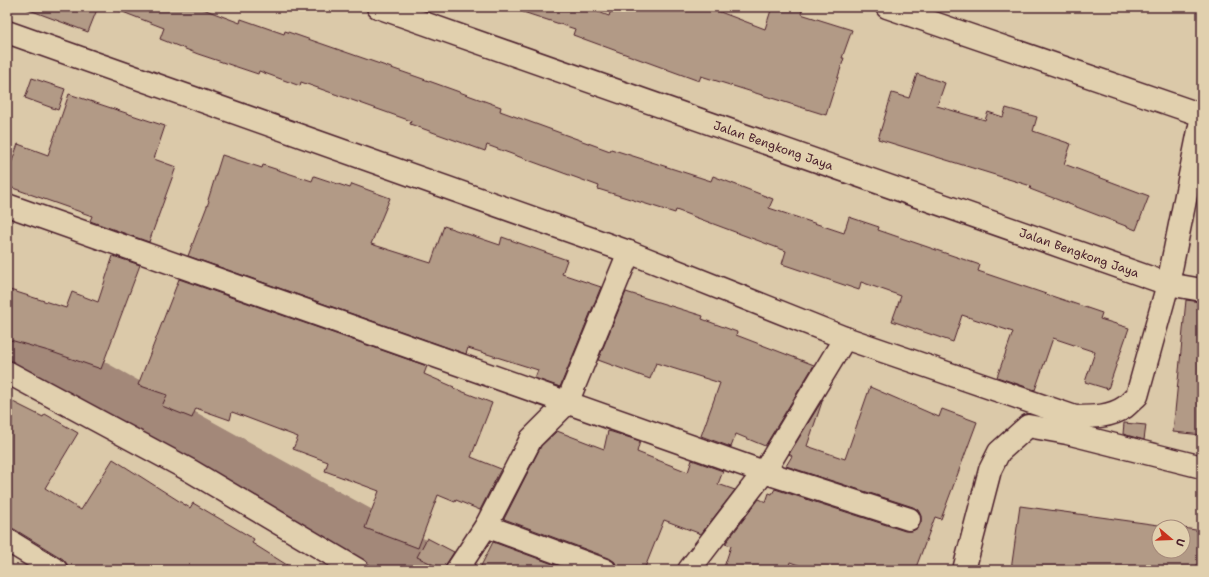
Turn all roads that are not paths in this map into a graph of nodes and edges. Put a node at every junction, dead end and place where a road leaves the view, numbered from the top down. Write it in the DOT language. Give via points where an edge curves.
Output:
graph roads {
  1 [pos="378,7"];
  2 [pos="887,7"];
  3 [pos="7,32"];
  4 [pos="1202,115"];
  5 [pos="7,205"];
  6 [pos="629,252"];
  7 [pos="1168,284"];
  8 [pos="1202,290"];
  9 [pos="846,338"];
  10 [pos="7,372"];
  11 [pos="566,403"];
  12 [pos="1202,467"];
  13 [pos="764,472"];
  14 [pos="909,519"];
  15 [pos="486,526"];
  16 [pos="7,540"];
  17 [pos="56,570"];
  18 [pos="358,570"];
  19 [pos="457,570"];
  20 [pos="605,570"];
  21 [pos="689,570"];
  22 [pos="964,570"];
  1 -- 7 [label="street, Jalan Bengkong Jaya"];
  2 -- 4 [label="street"];
  3 -- 6 [label="street"];
  4 -- 7 [label="street"];
  5 -- 11 [label="street"];
  6 -- 9 [label="street"];
  6 -- 11 [label="street"];
  7 -- 8 [label="street, Jalan Bengkong Jaya"];
  7 -- 9 [label="street" via="1137,396 1125,407 1094,417 1075,417"];
  9 -- 13 [label="street"];
  10 -- 18 [label="street" via="191,471"];
  11 -- 13 [label="street"];
  11 -- 15 [label="street" via="531,439"];
  12 -- 22 [label="street" via="1067,433 1028,426 999,452 990,470"];
  13 -- 14 [label="street"];
  13 -- 21 [label="street"];
  15 -- 19 [label="street"];
  15 -- 20 [label="street"];
  16 -- 17 [label="street"];
}
